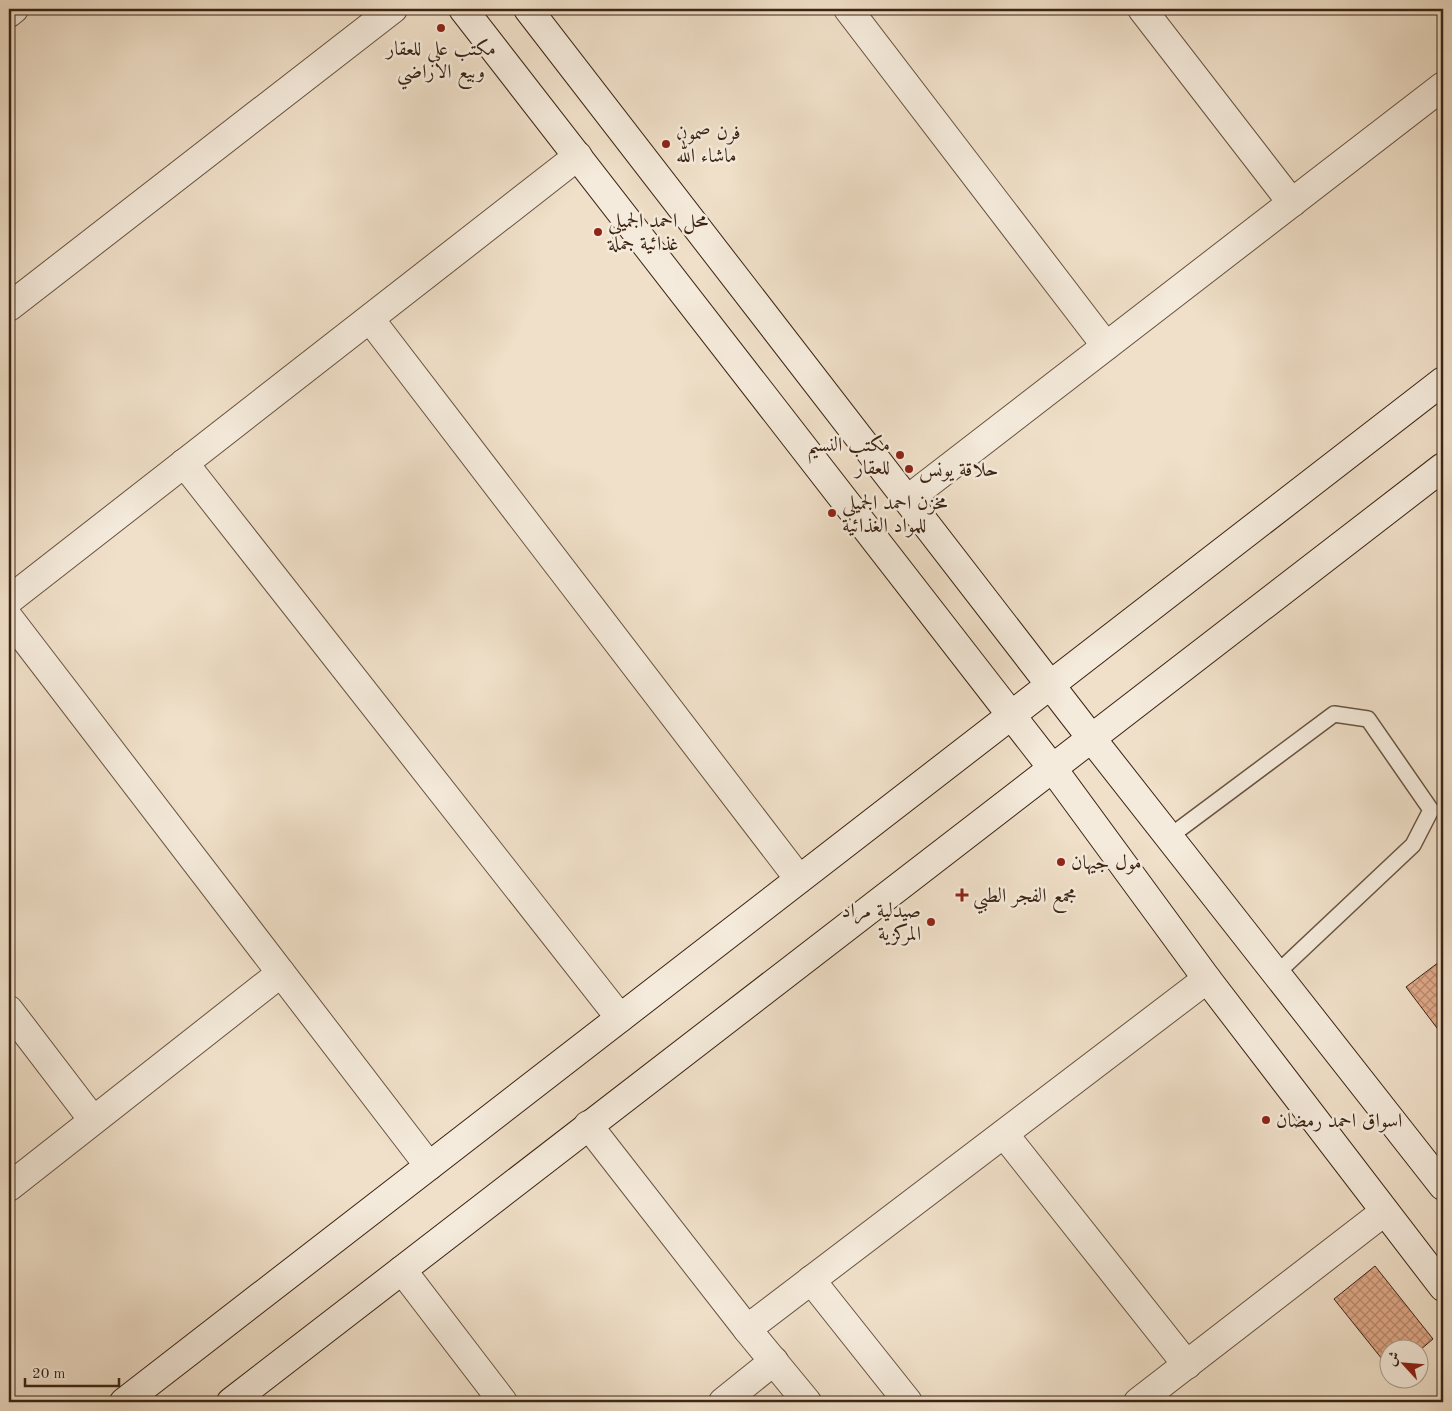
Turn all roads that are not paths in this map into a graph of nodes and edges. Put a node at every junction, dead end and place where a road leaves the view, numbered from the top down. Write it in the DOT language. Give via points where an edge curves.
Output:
graph roads {
  1 [pos="14,9"];
  2 [pos="393,9"];
  3 [pos="463,9"];
  4 [pos="528,9"];
  5 [pos="848,9"];
  6 [pos="1143,9"];
  7 [pos="9,13"];
  8 [pos="1443,86"];
  9 [pos="578,156"];
  10 [pos="1292,203"];
  11 [pos="9,307"];
  12 [pos="370,319"];
  13 [pos="1106,346"];
  14 [pos="1443,381"];
  15 [pos="184,463"];
  16 [pos="1443,467"];
  17 [pos="908,499"];
  18 [pos="9,600"];
  19 [pos="9,618"];
  20 [pos="1051,684"];
  21 [pos="1012,715"];
  22 [pos="1092,739"];
  23 [pos="1053,768"];
  24 [pos="1169,837"];
  25 [pos="799,880"];
  26 [pos="281,973"];
  27 [pos="1276,974"];
  28 [pos="1207,979"];
  29 [pos="9,1010"];
  30 [pos="620,1018"];
  31 [pos="94,1120"];
  32 [pos="588,1125"];
  33 [pos="1004,1134"];
  34 [pos="430,1166"];
  35 [pos="1441,1176"];
  36 [pos="9,1187"];
  37 [pos="1384,1212"];
  38 [pos="402,1270"];
  39 [pos="811,1280"];
  40 [pos="1443,1287"];
  41 [pos="747,1329"];
  42 [pos="774,1362"];
  43 [pos="1187,1365"];
  44 [pos="124,1402"];
  45 [pos="231,1402"];
  46 [pos="503,1402"];
  47 [pos="723,1402"];
  48 [pos="807,1402"];
  49 [pos="908,1402"];
  50 [pos="1138,1402"];
  1 -- 7 [label="street"];
  2 -- 11 [label="street"];
  3 -- 9 [label="street"];
  4 -- 17 [label="street"];
  5 -- 13 [label="street"];
  6 -- 10 [label="street"];
  8 -- 10 [label="street"];
  9 -- 12 [label="street"];
  9 -- 21 [label="street"];
  10 -- 13 [label="street"];
  12 -- 15 [label="street"];
  12 -- 25 [label="street"];
  13 -- 17 [label="street"];
  14 -- 20 [label="street"];
  15 -- 18 [label="street"];
  15 -- 30 [label="street"];
  16 -- 22 [label="street"];
  17 -- 20 [label="street"];
  19 -- 26 [label="street"];
  20 -- 21 [label="street"];
  20 -- 22 [label="street"];
  21 -- 23 [label="street"];
  21 -- 25 [label="street"];
  22 -- 23 [label="street"];
  22 -- 24 [label="street"];
  23 -- 28 [label="street"];
  23 -- 32 [label="street"];
  24 -- 27 [label="street"];
  24 -- 27 [label="lane" via="1334,714 1368,719 1431,810 1413,845"];
  25 -- 30 [label="street"];
  26 -- 31 [label="street"];
  26 -- 34 [label="street"];
  27 -- 35 [label="street"];
  28 -- 33 [label="street"];
  28 -- 37 [label="street"];
  29 -- 31 [label="street"];
  30 -- 34 [label="street"];
  31 -- 36 [label="street"];
  32 -- 38 [label="street"];
  32 -- 41 [label="street"];
  33 -- 39 [label="street"];
  33 -- 43 [label="street"];
  34 -- 44 [label="street"];
  37 -- 40 [label="street"];
  37 -- 43 [label="street"];
  38 -- 45 [label="street"];
  38 -- 46 [label="street"];
  39 -- 41 [label="street"];
  39 -- 49 [label="street"];
  41 -- 42 [label="street"];
  42 -- 47 [label="street"];
  42 -- 48 [label="street"];
  43 -- 50 [label="street"];
}
